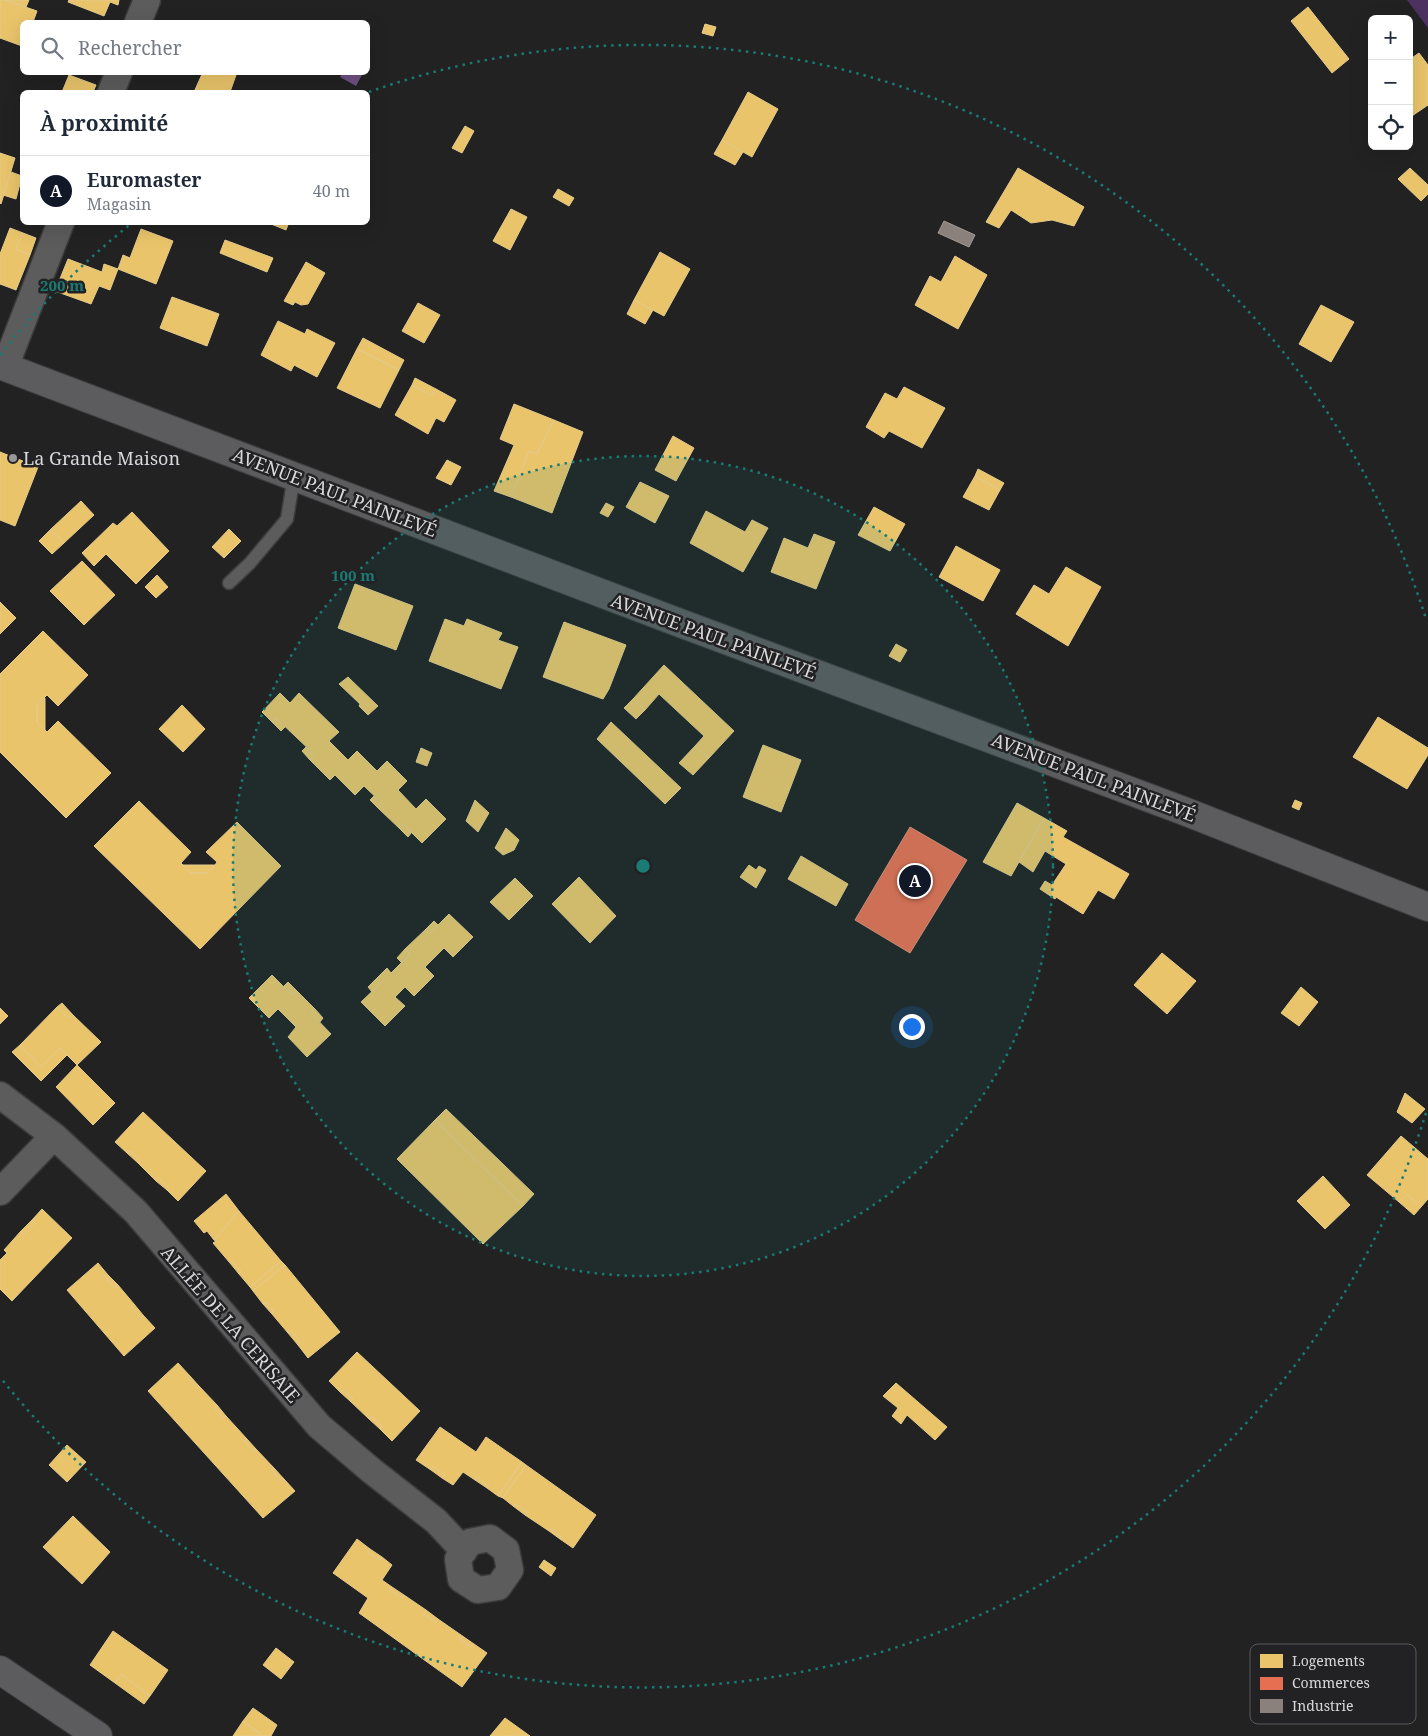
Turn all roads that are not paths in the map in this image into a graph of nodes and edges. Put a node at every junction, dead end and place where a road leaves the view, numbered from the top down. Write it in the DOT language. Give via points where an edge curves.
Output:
graph roads {
  1 [pos="147,0"];
  2 [pos="139,20"];
  3 [pos="118,75"];
  4 [pos="112,90"];
  5 [pos="60,225"];
  6 [pos="2,366"];
  7 [pos="294,476"];
  8 [pos="229,583"];
  9 [pos="1428,907"];
  10 [pos="0,1096"];
  11 [pos="54,1136"];
  12 [pos="0,1192"];
  13 [pos="464,1551"];
  14 [pos="0,1670"];
  15 [pos="98,1736"];
  1 -- 2 [label="street"];
  3 -- 4 [label="street"];
  5 -- 6 [label="street"];
  6 -- 7 [label="main road, AVENUE PAUL PAINLEVÉ"];
  7 -- 8 [label="lane" via="287,519"];
  7 -- 9 [label="main road, AVENUE PAUL PAINLEVÉ" via="1184,811"];
  10 -- 11 [label="street, ALLÉE DE LA CERISAIE"];
  11 -- 12 [label="street"];
  11 -- 13 [label="street, ALLÉE DE LA CERISAIE" via="136,1212 319,1426 436,1521"];
  14 -- 15 [label="main road"];
}
